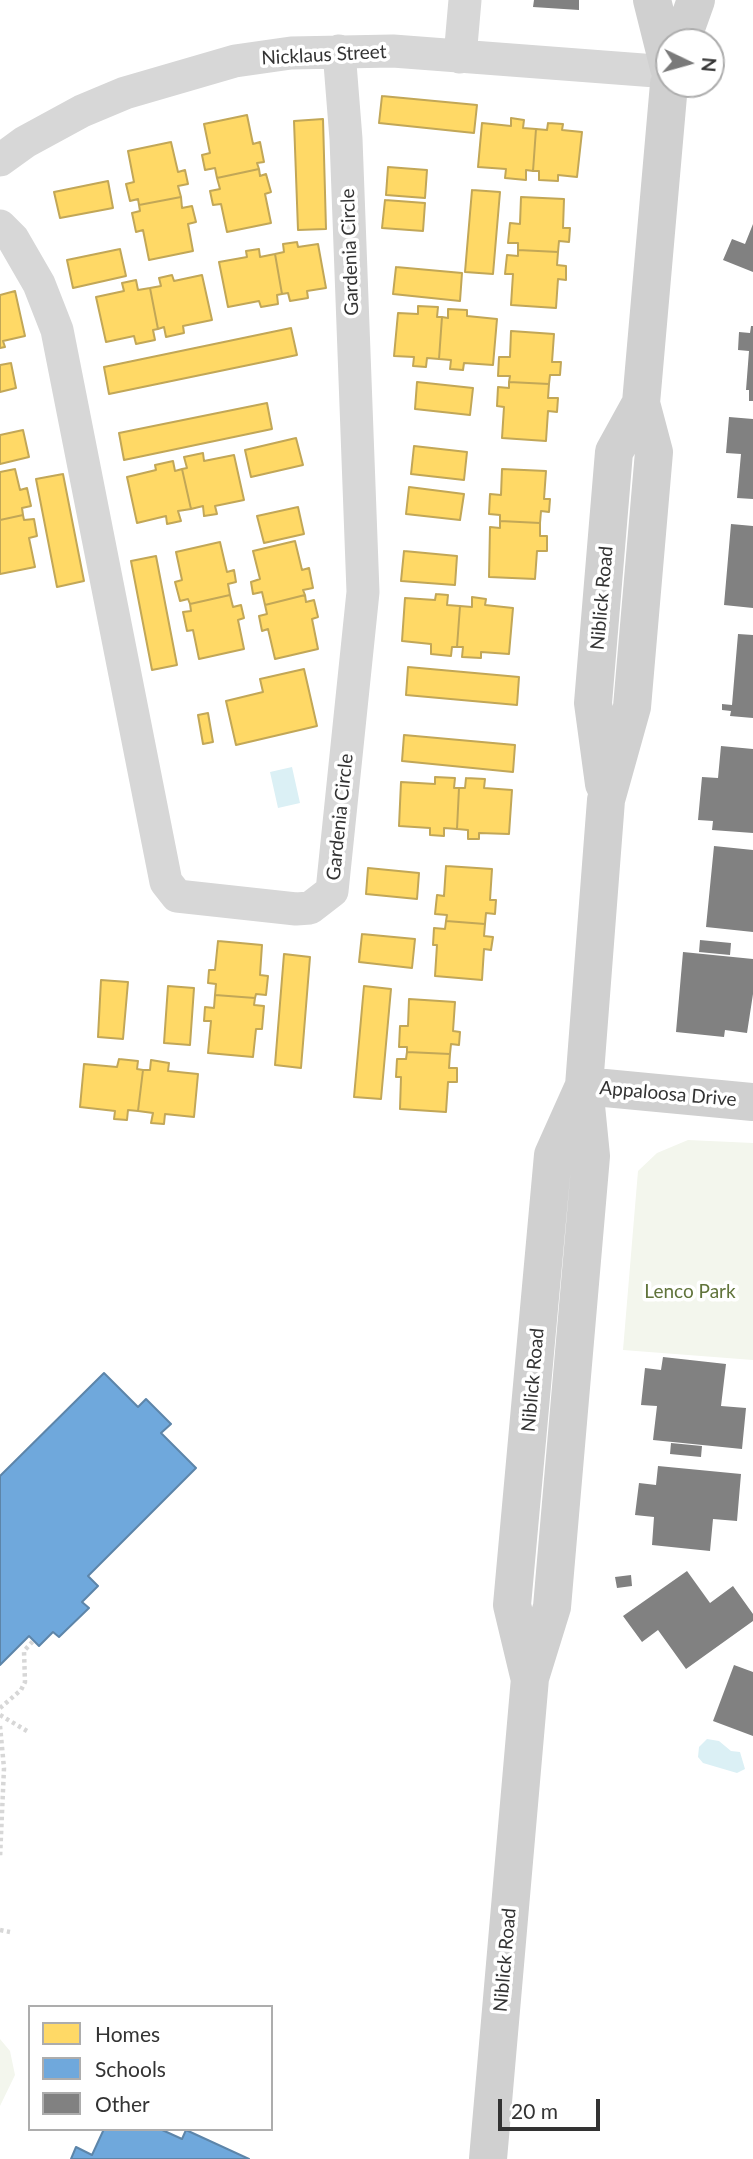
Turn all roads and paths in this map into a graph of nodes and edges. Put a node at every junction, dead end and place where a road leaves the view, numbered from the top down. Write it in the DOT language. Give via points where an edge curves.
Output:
graph roads {
  1 [pos="465,0"];
  2 [pos="652,0"];
  3 [pos="696,0"];
  4 [pos="659,28"];
  5 [pos="686,28"];
  6 [pos="339,51"];
  7 [pos="460,57"];
  8 [pos="655,69"];
  9 [pos="668,98"];
  10 [pos="0,160"];
  11 [pos="0,226"];
  12 [pos="584,1086"];
  13 [pos="753,1102"];
  14 [pos="33,1641"];
  15 [pos="0,1708"];
  16 [pos="0,1715"];
  17 [pos="0,1726"];
  18 [pos="27,1731"];
  19 [pos="0,1858"];
  20 [pos="0,1930"];
  21 [pos="10,1931"];
  22 [pos="488,2159"];
  1 -- 7 [label="street"];
  2 -- 4 [label="main road"];
  3 -- 5 [label="main road"];
  6 -- 7 [label="street, Nicklaus Street"];
  6 -- 10 [label="street, Nicklaus Street" via="235,61 125,93 82,111"];
  6 -- 11 [label="street, Gardenia Circle" via="363,593 332,891 310,908 177,896 166,881 57,330 39,284"];
  7 -- 8 [label="street, Nicklaus Street"];
  9 -- 12 [label="main road, Niblick Road" via="641,403 654,452 635,680 606,800"];
  12 -- 13 [label="main road, Appaloosa Drive"];
  12 -- 22 [label="main road, Niblick Road" via="554,1156 512,1605 530,1678"];
  14 -- 15 [label="path" via="24,1651 25,1682"];
  16 -- 18 [label="path"];
  17 -- 19 [label="path" via="4,1768"];
  20 -- 21 [label="path"];
}
